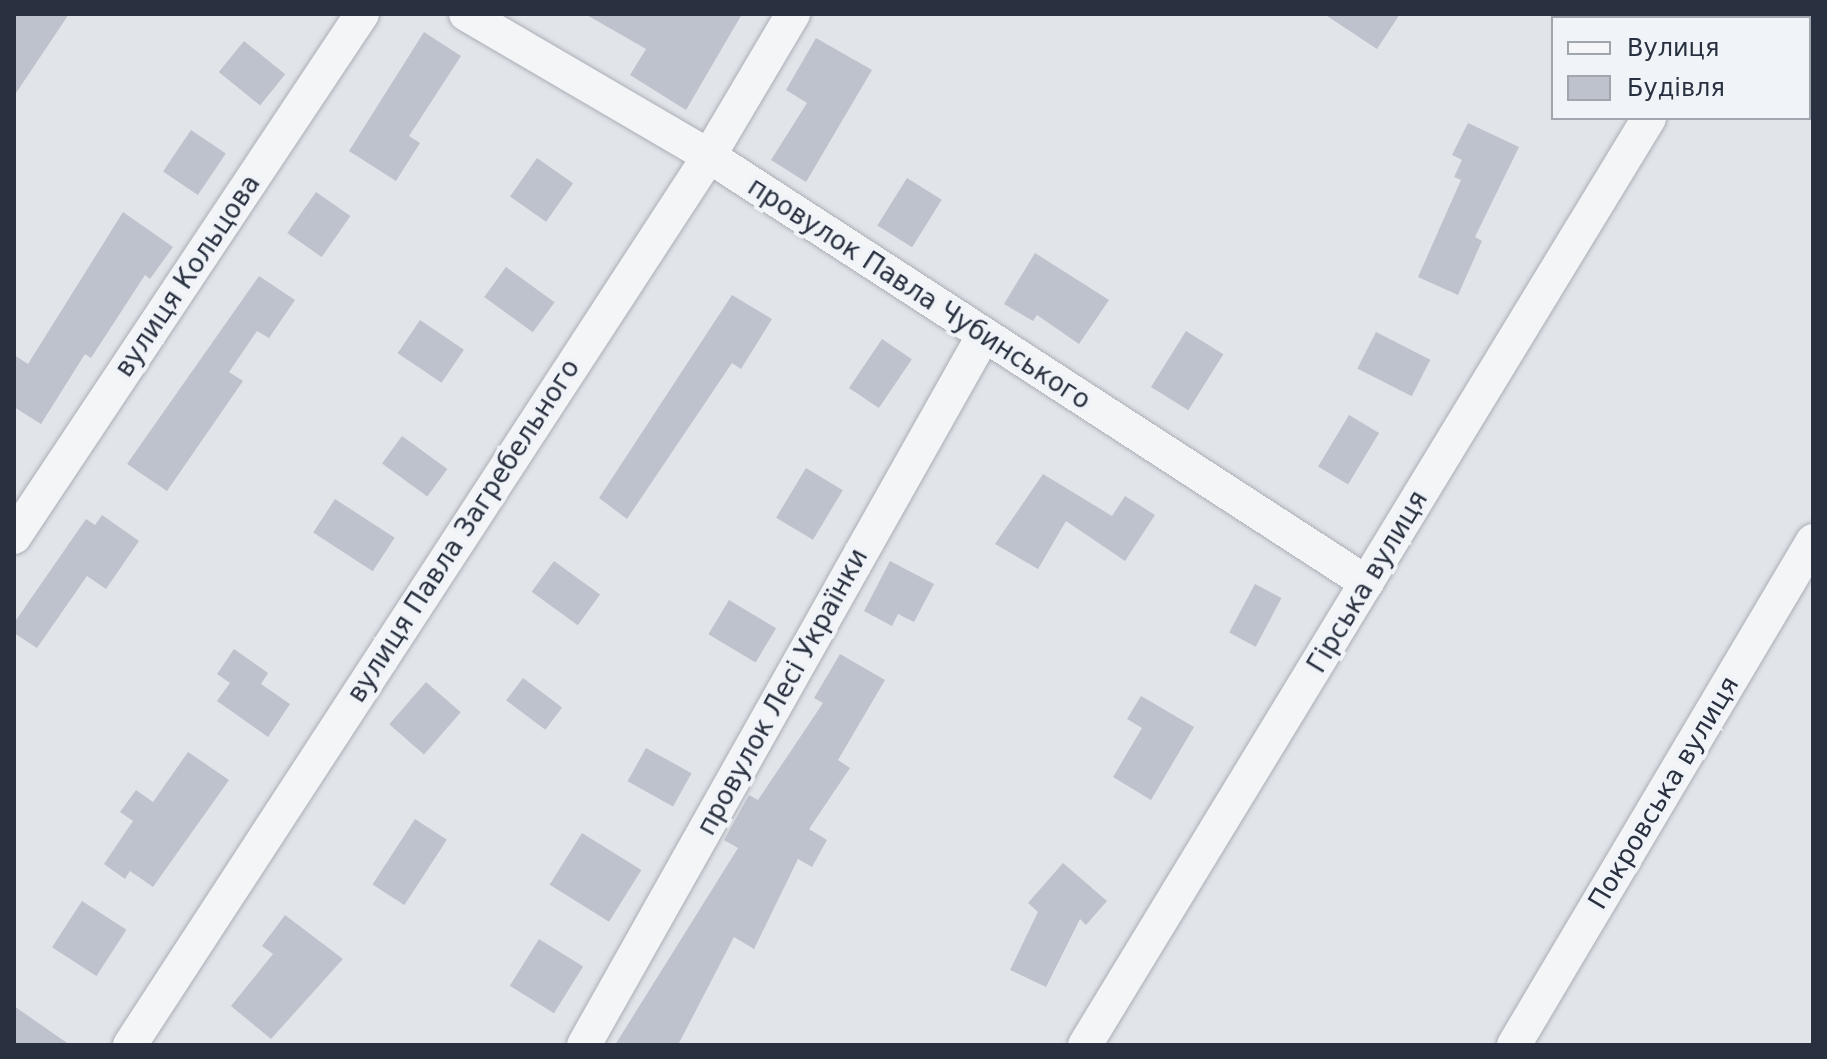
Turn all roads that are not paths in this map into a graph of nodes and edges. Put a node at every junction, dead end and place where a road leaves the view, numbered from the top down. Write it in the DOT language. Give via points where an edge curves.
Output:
graph roads {
  1 [pos="362,14"];
  2 [pos="466,14"];
  3 [pos="793,14"];
  4 [pos="1648,120"];
  5 [pos="709,156"];
  6 [pos="982,338"];
  7 [pos="14,537"];
  8 [pos="1813,541"];
  9 [pos="1367,583"];
  10 [pos="130,1045"];
  11 [pos="584,1045"];
  12 [pos="1085,1045"];
  13 [pos="1514,1045"];
  1 -- 7 [label="street, вулиця Кольцова"];
  2 -- 5 [label="street, провулок Павла Чубинського"];
  3 -- 5 [label="street, вулиця Павла Загребельного"];
  4 -- 9 [label="street, Гірська вулиця"];
  5 -- 6 [label="street, провулок Павла Чубинського"];
  5 -- 10 [label="street, вулиця Павла Загребельного"];
  6 -- 9 [label="street, провулок Павла Чубинського"];
  6 -- 11 [label="street, провулок Лесі Українки"];
  8 -- 13 [label="street, Покровська вулиця"];
  9 -- 12 [label="street, Гірська вулиця"];
}
